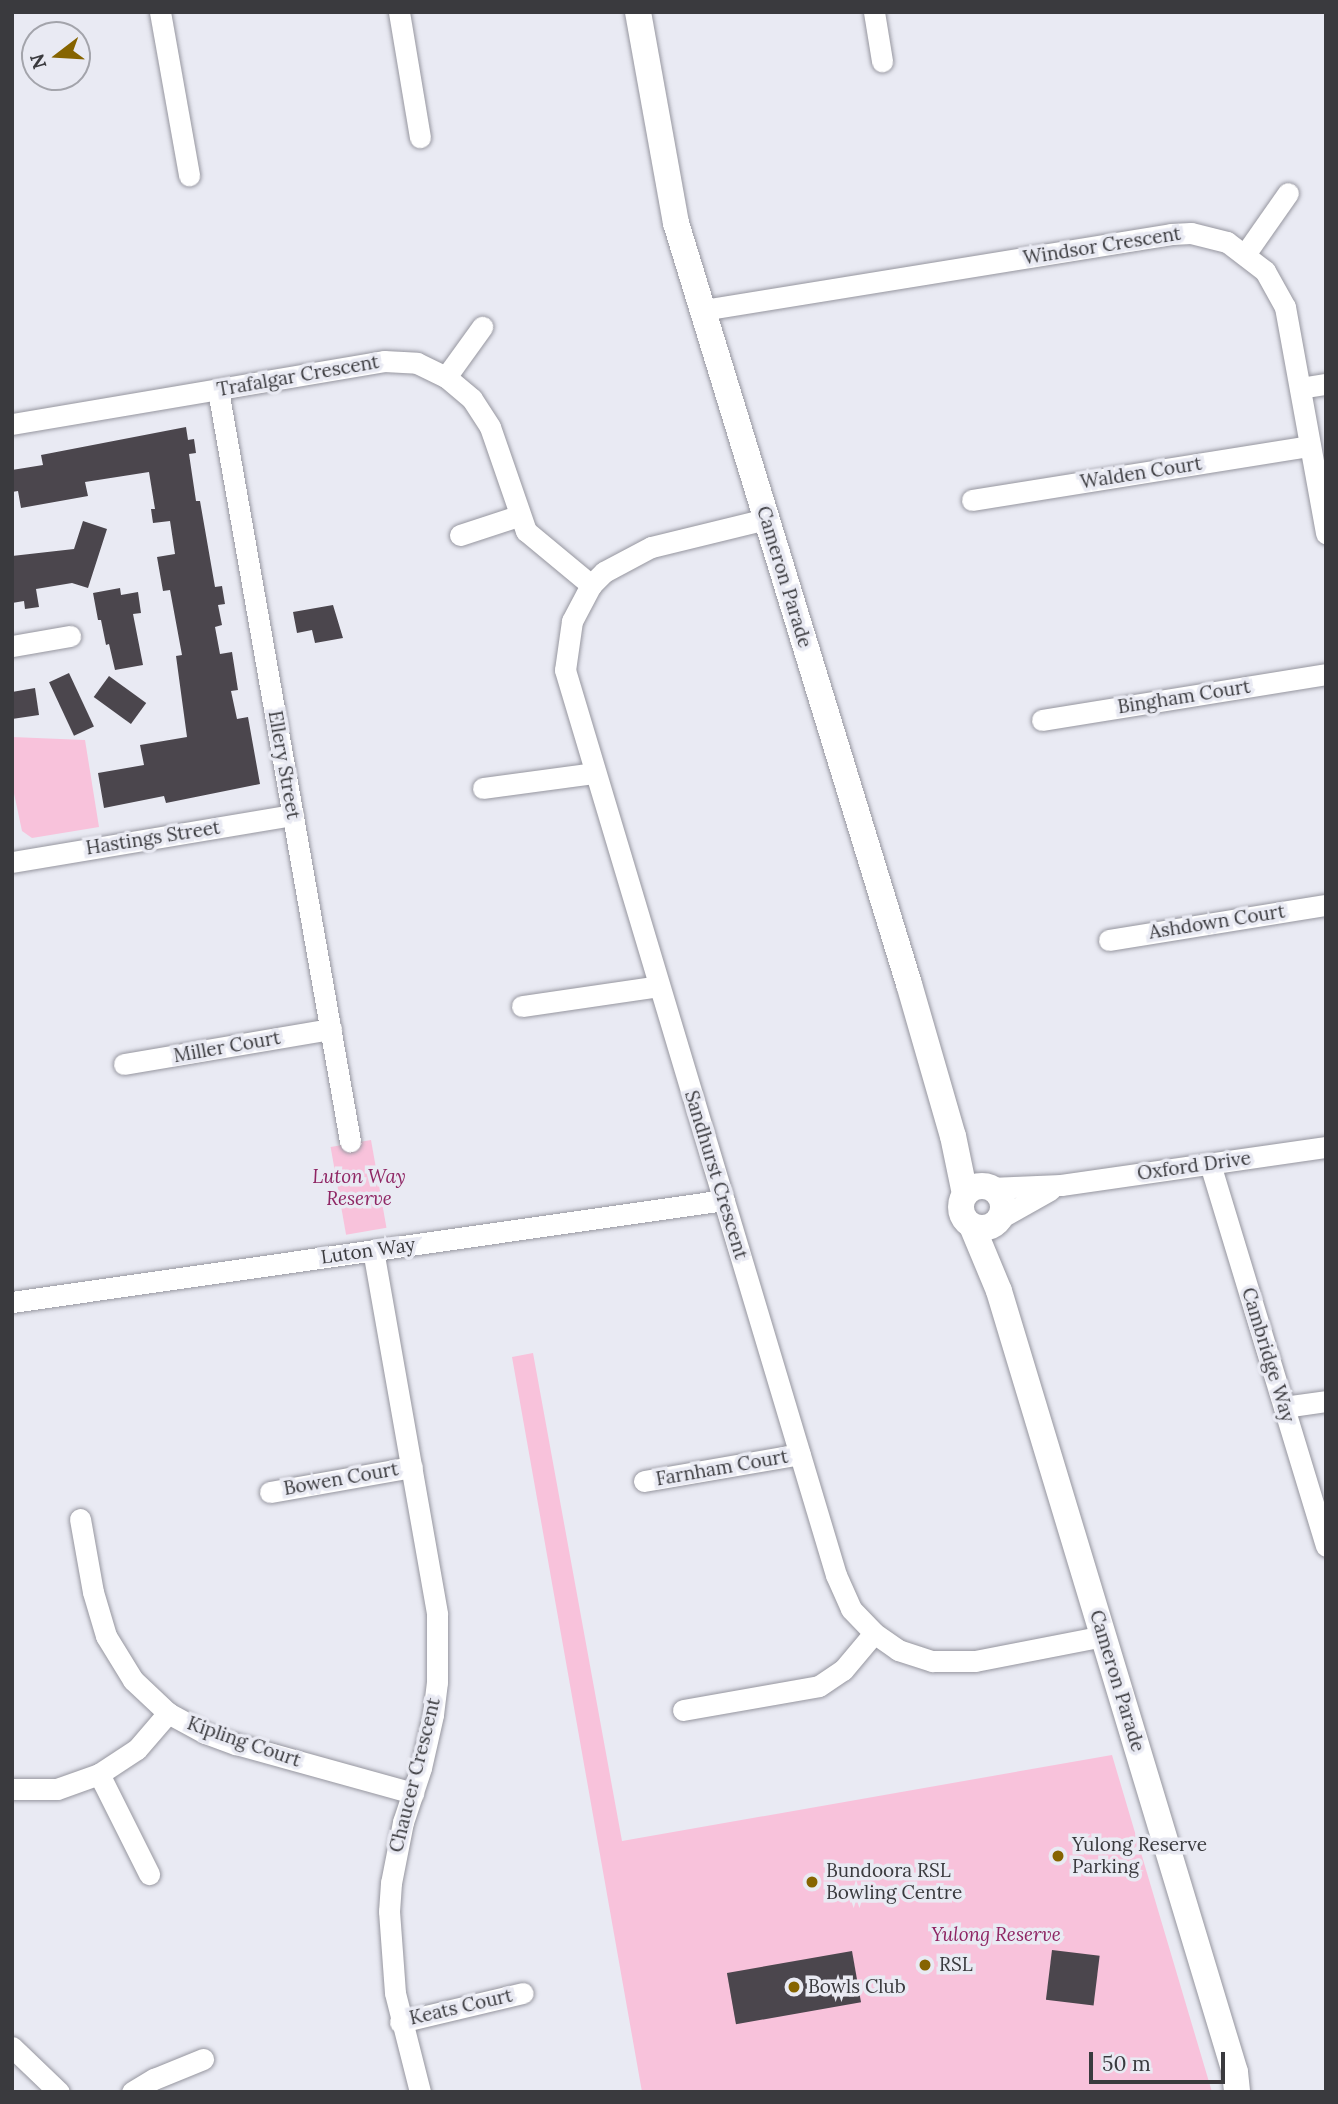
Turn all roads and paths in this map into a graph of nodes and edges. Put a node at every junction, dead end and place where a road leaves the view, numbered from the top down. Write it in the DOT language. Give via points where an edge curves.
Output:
graph roads {
  1 [pos="160,12"];
  2 [pos="399,12"];
  3 [pos="638,12"];
  4 [pos="874,12"];
  5 [pos="882,61"];
  6 [pos="420,137"];
  7 [pos="188,175"];
  8 [pos="1288,193"];
  9 [pos="1246,253"];
  10 [pos="703,310"];
  11 [pos="482,327"];
  12 [pos="446,377"];
  13 [pos="1326,384"];
  14 [pos="1300,388"];
  15 [pos="218,390"];
  16 [pos="12,424"];
  17 [pos="1310,446"];
  18 [pos="972,500"];
  19 [pos="764,513"];
  20 [pos="518,516"];
  21 [pos="1326,533"];
  22 [pos="460,535"];
  23 [pos="591,585"];
  24 [pos="70,636"];
  25 [pos="12,646"];
  26 [pos="1326,674"];
  27 [pos="1042,720"];
  28 [pos="594,773"];
  29 [pos="483,788"];
  30 [pos="293,815"];
  31 [pos="12,862"];
  32 [pos="1326,905"];
  33 [pos="1109,940"];
  34 [pos="659,986"];
  35 [pos="522,1006"];
  36 [pos="331,1030"];
  37 [pos="124,1064"];
  38 [pos="350,1141"];
  39 [pos="1326,1147"];
  40 [pos="1210,1164"];
  41 [pos="1061,1185"];
  42 [pos="980,1189"];
  43 [pos="724,1200"];
  44 [pos="989,1222"];
  45 [pos="373,1250"];
  46 [pos="12,1302"];
  47 [pos="1326,1401"];
  48 [pos="1284,1407"];
  49 [pos="800,1454"];
  50 [pos="412,1467"];
  51 [pos="644,1481"];
  52 [pos="270,1492"];
  53 [pos="80,1519"];
  54 [pos="1326,1546"];
  55 [pos="874,1633"];
  56 [pos="1104,1636"];
  57 [pos="682,1710"];
  58 [pos="168,1713"];
  59 [pos="99,1774"];
  60 [pos="12,1789"];
  61 [pos="413,1793"];
  62 [pos="149,1874"];
  63 [pos="523,1993"];
  64 [pos="400,2022"];
  65 [pos="12,2047"];
  66 [pos="203,2059"];
  67 [pos="1236,2082"];
  68 [pos="46,2087"];
  69 [pos="132,2092"];
  70 [pos="420,2092"];
  71 [pos="1252,2092"];
  1 -- 7 [label="street"];
  2 -- 6 [label="street"];
  3 -- 10 [label="street, Cameron Parade" via="670,197"];
  4 -- 5 [label="street"];
  8 -- 9 [label="street"];
  9 -- 10 [label="street, Windsor Crescent" via="1210,236 1171,234"];
  9 -- 14 [label="street, Windsor Crescent" via="1265,271 1285,307"];
  10 -- 19 [label="street, Cameron Parade"];
  11 -- 12 [label="street"];
  12 -- 15 [label="street, Trafalgar Crescent" via="417,363 384,361"];
  12 -- 20 [label="street, Trafalgar Crescent" via="482,412"];
  13 -- 14 [label="street"];
  14 -- 17 [label="street, Windsor Crescent"];
  15 -- 16 [label="street, Trafalgar Crescent"];
  15 -- 30 [label="street, Ellery Street"];
  17 -- 18 [label="street, Walden Court"];
  17 -- 21 [label="street, Windsor Crescent"];
  19 -- 23 [label="street, Sandhurst Crescent" via="632,555"];
  19 -- 42 [label="street, Cameron Parade" via="953,1136"];
  20 -- 22 [label="street"];
  20 -- 23 [label="street, Trafalgar Crescent" via="535,541"];
  23 -- 28 [label="street, Sandhurst Crescent" via="572,621 565,670"];
  24 -- 25 [label="street"];
  26 -- 27 [label="street, Bingham Court"];
  28 -- 29 [label="street"];
  28 -- 34 [label="street, Sandhurst Crescent"];
  30 -- 31 [label="street, Hastings Street"];
  30 -- 36 [label="street, Ellery Street"];
  32 -- 33 [label="street, Ashdown Court"];
  34 -- 35 [label="street"];
  34 -- 43 [label="street, Sandhurst Crescent"];
  36 -- 37 [label="street, Miller Court"];
  36 -- 38 [label="street, Ellery Street"];
  39 -- 40 [label="street, Oxford Drive"];
  40 -- 41 [label="street, Oxford Drive"];
  40 -- 48 [label="street, Cambridge Way"];
  41 -- 42 [label="street, Oxford Drive"];
  41 -- 44 [label="street, Oxford Drive"];
  42 -- 44 [label="street" via="1000,1197"];
  42 -- 44 [label="street" via="961,1212"];
  43 -- 45 [label="street, Luton Way"];
  43 -- 49 [label="street, Sandhurst Crescent"];
  44 -- 56 [label="street, Cameron Parade" via="999,1291"];
  45 -- 46 [label="street, Luton Way"];
  45 -- 50 [label="street, Chaucer Crescent"];
  47 -- 48 [label="street"];
  48 -- 54 [label="street, Cambridge Way"];
  49 -- 51 [label="street, Farnham Court"];
  49 -- 55 [label="street, Sandhurst Crescent" via="843,1593"];
  50 -- 52 [label="street, Bowen Court"];
  50 -- 61 [label="street, Chaucer Crescent" via="434,1589 438,1647 433,1715"];
  53 -- 58 [label="street, Kipling Court" via="106,1636 133,1680"];
  55 -- 56 [label="street, Sandhurst Crescent" via="915,1657 952,1662"];
  55 -- 57 [label="street" via="843,1670 819,1686"];
  56 -- 67 [label="street, Cameron Parade"];
  58 -- 59 [label="street" via="137,1749"];
  58 -- 61 [label="street, Kipling Court" via="236,1744"];
  59 -- 60 [label="street" via="57,1788"];
  59 -- 62 [label="street"];
  61 -- 64 [label="street, Chaucer Crescent" via="396,1855 389,1911"];
  63 -- 64 [label="street, Keats Court"];
  64 -- 70 [label="street, Chaucer Crescent"];
  65 -- 68 [label="street"];
  66 -- 69 [label="street"];
  67 -- 71 [label="street, Cameron Parade"];
}
